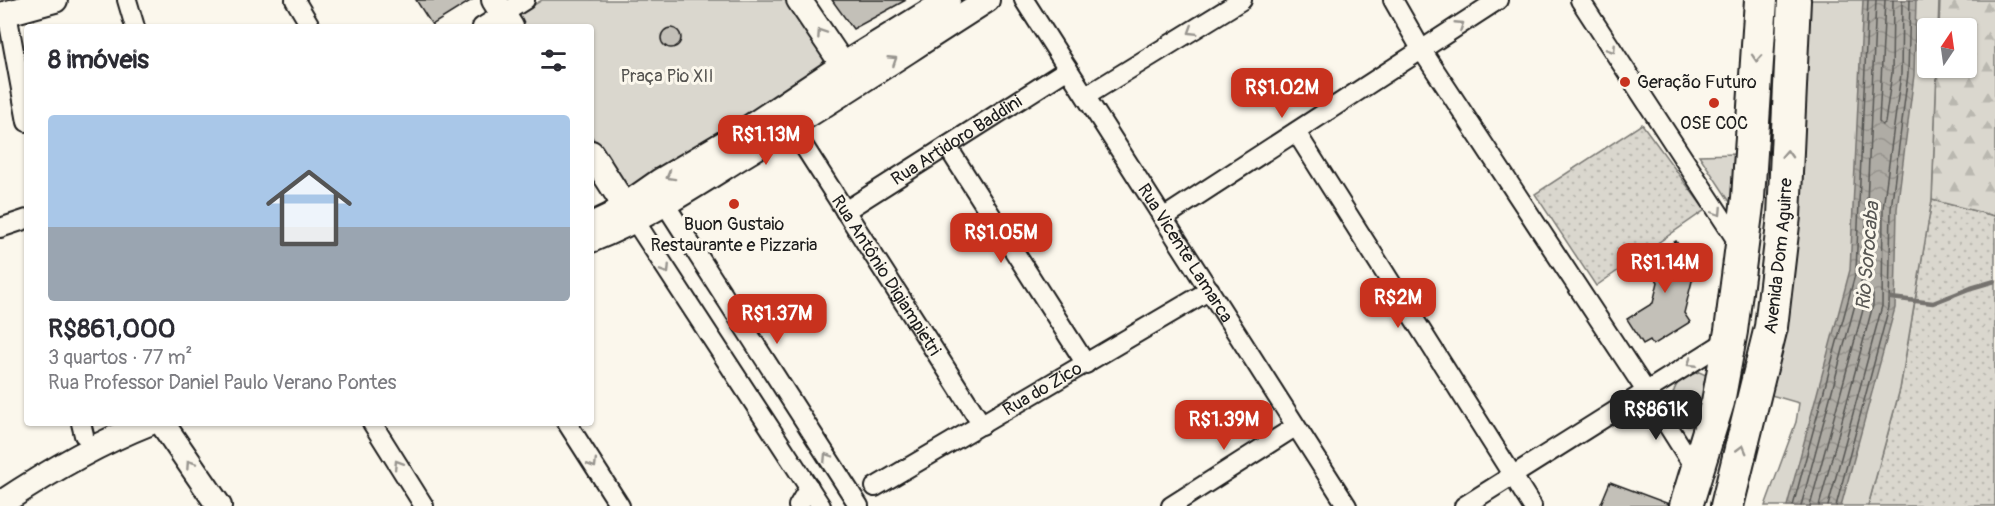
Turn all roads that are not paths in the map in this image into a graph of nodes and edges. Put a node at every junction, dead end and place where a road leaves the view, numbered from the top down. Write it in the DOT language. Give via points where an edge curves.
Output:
graph roads {
  1 [pos="55,0"];
  2 [pos="127,0"];
  3 [pos="296,0"];
  4 [pos="525,0"];
  5 [pos="799,0"];
  6 [pos="948,0"];
  7 [pos="987,0"];
  8 [pos="1024,0"];
  9 [pos="1242,0"];
  10 [pos="1393,0"];
  11 [pos="1498,0"];
  12 [pos="1580,0"];
  13 [pos="1761,0"];
  14 [pos="1794,0"];
  15 [pos="4,14"];
  16 [pos="503,14"];
  17 [pos="134,24"];
  18 [pos="309,24"];
  19 [pos="487,24"];
  20 [pos="1421,49"];
  21 [pos="843,65"];
  22 [pos="1068,69"];
  23 [pos="844,92"];
  24 [pos="1086,96"];
  25 [pos="24,108"];
  26 [pos="791,126"];
  27 [pos="1296,132"];
  28 [pos="947,146"];
  29 [pos="594,158"];
  30 [pos="665,204"];
  31 [pos="845,210"];
  32 [pos="629,213"];
  33 [pos="1163,218"];
  34 [pos="24,220"];
  35 [pos="594,224"];
  36 [pos="0,228"];
  37 [pos="594,238"];
  38 [pos="1741,248"];
  39 [pos="1210,290"];
  40 [pos="1731,331"];
  41 [pos="1086,364"];
  42 [pos="1646,391"];
  43 [pos="982,425"];
  44 [pos="142,426"];
  45 [pos="164,426"];
  46 [pos="374,426"];
  47 [pos="569,426"];
  48 [pos="1295,427"];
  49 [pos="82,429"];
  50 [pos="1697,472"];
  51 [pos="1512,476"];
  52 [pos="0,485"];
  53 [pos="808,487"];
  54 [pos="875,487"];
  55 [pos="848,489"];
  56 [pos="0,504"];
  57 [pos="219,506"];
  58 [pos="424,506"];
  59 [pos="620,506"];
  60 [pos="798,506"];
  61 [pos="821,506"];
  62 [pos="861,506"];
  63 [pos="1171,506"];
  64 [pos="1347,506"];
  65 [pos="1464,506"];
  66 [pos="1532,506"];
  67 [pos="1686,506"];
  68 [pos="1727,506"];
  1 -- 15 [label="main road"];
  2 -- 17 [label="street"];
  3 -- 18 [label="street"];
  4 -- 16 [label="street"];
  21 -- 5 [label="main road, one-way"];
  6 -- 21 [label="main road"];
  23 -- 7 [label="main road, one-way"];
  8 -- 22 [label="street, Rua Vicente Lamarca"];
  9 -- 24 [label="street, one-way"];
  10 -- 20 [label="street"];
  20 -- 11 [label="street, one-way"];
  12 -- 38 [label="street, one-way"];
  13 -- 38 [label="highway, Avenida Dom Aguirre, one-way"];
  68 -- 14 [label="highway, Avenida Dom Aguirre, one-way" via="1771,327 1785,216"];
  15 -- 25 [label="street"];
  16 -- 19 [label="street"];
  20 -- 27 [label="street"];
  20 -- 42 [label="street"];
  21 -- 23 [label="main road"];
  21 -- 32 [label="main road, one-way"];
  22 -- 24 [label="street, Rua Vicente Lamarca"];
  22 -- 28 [label="street, Rua Artidoro Baddini"];
  23 -- 26 [label="main road"];
  24 -- 33 [label="street, Rua Vicente Lamarca"];
  26 -- 30 [label="main road"];
  26 -- 31 [label="street, Rua Antônio Digiampietri"];
  27 -- 33 [label="street"];
  27 -- 51 [label="street"];
  28 -- 31 [label="street, Rua Artidoro Baddini"];
  28 -- 41 [label="street"];
  29 -- 32 [label="main road"];
  30 -- 32 [label="main road"];
  55 -- 30 [label="street, one-way"];
  31 -- 43 [label="street, Rua Antônio Digiampietri"];
  32 -- 35 [label="main road"];
  32 -- 37 [label="main road"];
  32 -- 53 [label="street, one-way"];
  33 -- 39 [label="street, Rua Vicente Lamarca"];
  34 -- 36 [label="street"];
  38 -- 40 [label="highway, Avenida Dom Aguirre"];
  39 -- 41 [label="street, Rua do Zico"];
  39 -- 48 [label="street, Rua Vicente Lamarca"];
  40 -- 42 [label="street, one-way" via="1723,343"];
  40 -- 50 [label="highway, Avenida Dom Aguirre" via="1718,402"];
  41 -- 43 [label="street, Rua do Zico"];
  42 -- 50 [label="street"];
  42 -- 51 [label="street"];
  43 -- 54 [label="street, Rua do Zico"];
  44 -- 56 [label="main road" via="94,447"];
  57 -- 45 [label="main road, one-way"];
  58 -- 46 [label="street, one-way"];
  47 -- 59 [label="street, one-way"];
  48 -- 63 [label="street"];
  48 -- 64 [label="street, Rua Vicente Lamarca"];
  49 -- 52 [label="main road"];
  50 -- 67 [label="highway, Avenida Dom Aguirre"];
  51 -- 65 [label="street"];
  51 -- 66 [label="street"];
  53 -- 60 [label="street"];
  53 -- 61 [label="street"];
  54 -- 55 [label="street, Rua do Zico"];
  54 -- 62 [label="street, Rua do Zico"];
  55 -- 62 [label="street"];
}
